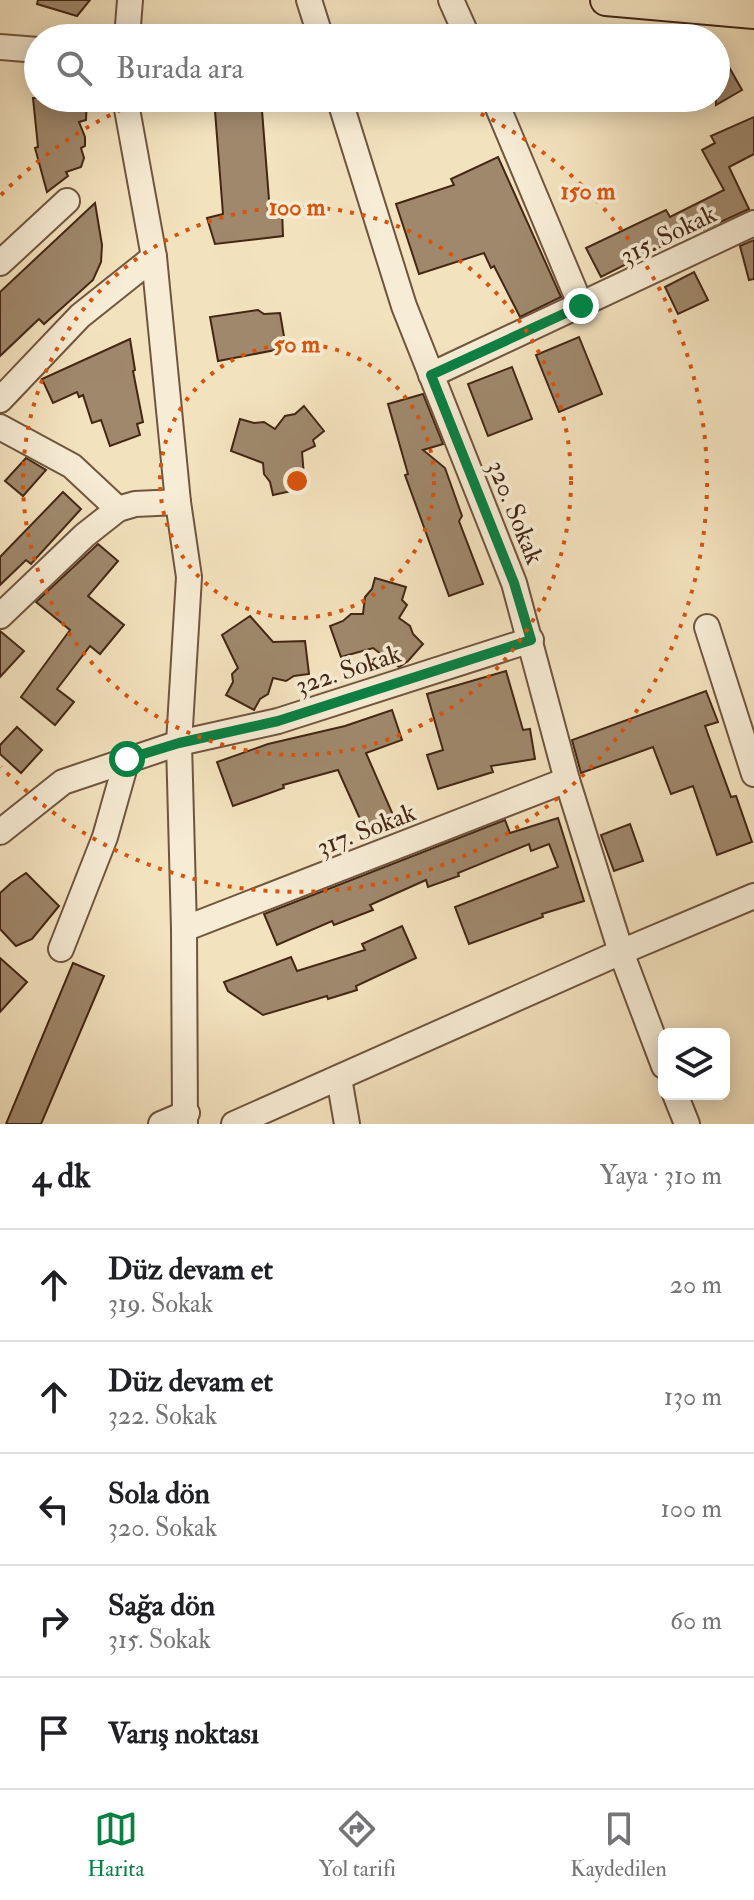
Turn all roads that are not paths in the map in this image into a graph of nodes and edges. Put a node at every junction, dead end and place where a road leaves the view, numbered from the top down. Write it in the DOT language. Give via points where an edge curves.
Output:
graph roads {
  1 [pos="130,0"];
  2 [pos="309,0"];
  3 [pos="451,0"];
  4 [pos="606,0"];
  5 [pos="754,13"];
  6 [pos="128,24"];
  7 [pos="317,24"];
  8 [pos="462,24"];
  9 [pos="0,47"];
  10 [pos="24,49"];
  11 [pos="128,112"];
  12 [pos="343,112"];
  13 [pos="500,112"];
  14 [pos="67,201"];
  15 [pos="754,223"];
  16 [pos="154,257"];
  17 [pos="0,263"];
  18 [pos="581,306"];
  19 [pos="431,375"];
  20 [pos="0,400"];
  21 [pos="0,427"];
  22 [pos="178,502"];
  23 [pos="118,509"];
  24 [pos="0,616"];
  25 [pos="707,627"];
  26 [pos="531,640"];
  27 [pos="179,743"];
  28 [pos="127,759"];
  29 [pos="754,774"];
  30 [pos="567,780"];
  31 [pos="0,832"];
  32 [pos="754,896"];
  33 [pos="184,929"];
  34 [pos="61,949"];
  35 [pos="621,952"];
  36 [pos="658,1050"];
  37 [pos="339,1078"];
  38 [pos="677,1100"];
  39 [pos="186,1118"];
  40 [pos="161,1124"];
  41 [pos="234,1124"];
  42 [pos="347,1124"];
  43 [pos="687,1124"];
  1 -- 6 [label="street"];
  2 -- 7 [label="street"];
  3 -- 8 [label="street"];
  4 -- 5 [label="main road"];
  9 -- 10 [label="street"];
  11 -- 16 [label="street"];
  12 -- 19 [label="street, 320. Sokak"];
  13 -- 18 [label="street"];
  14 -- 17 [label="street"];
  15 -- 18 [label="street, 315. Sokak"];
  16 -- 20 [label="street" via="80,316"];
  16 -- 22 [label="street"];
  18 -- 19 [label="street, 315. Sokak"];
  19 -- 26 [label="street, 320. Sokak" via="514,583"];
  21 -- 23 [label="street" via="72,466"];
  22 -- 23 [label="street"];
  22 -- 27 [label="street" via="189,577"];
  23 -- 24 [label="street"];
  25 -- 29 [label="street"];
  26 -- 27 [label="street, 322. Sokak" via="278,721"];
  26 -- 30 [label="street, 320. Sokak"];
  27 -- 28 [label="street, 322. Sokak"];
  27 -- 33 [label="street"];
  28 -- 31 [label="street, 322. Sokak" via="63,782"];
  28 -- 34 [label="street" via="105,837"];
  30 -- 33 [label="street, 317. Sokak"];
  30 -- 35 [label="street, 320. Sokak"];
  32 -- 35 [label="street"];
  33 -- 39 [label="street"];
  35 -- 36 [label="street, 320. Sokak"];
  35 -- 37 [label="street"];
  37 -- 41 [label="street"];
  37 -- 42 [label="street"];
  38 -- 43 [label="street"];
  39 -- 40 [label="street"];
}
